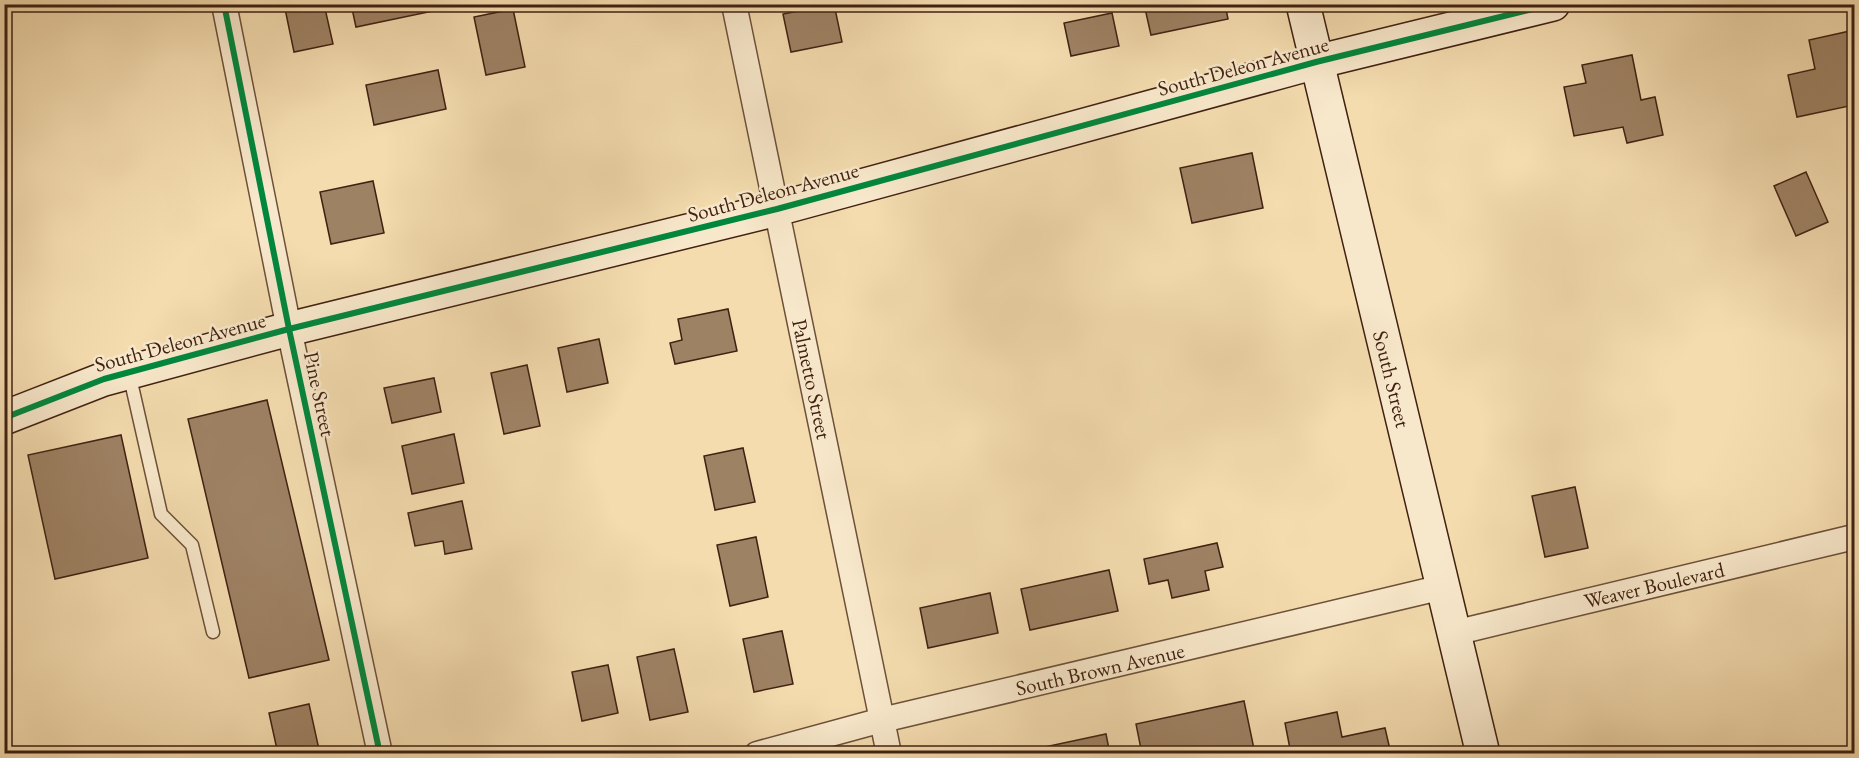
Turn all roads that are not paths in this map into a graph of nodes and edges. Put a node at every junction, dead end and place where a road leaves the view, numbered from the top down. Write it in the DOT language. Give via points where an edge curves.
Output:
graph roads {
  1 [pos="224,4"];
  2 [pos="734,4"];
  3 [pos="1303,4"];
  4 [pos="1553,4"];
  5 [pos="1316,62"];
  6 [pos="777,209"];
  7 [pos="289,329"];
  8 [pos="129,372"];
  9 [pos="4,418"];
  10 [pos="1854,537"];
  11 [pos="1443,587"];
  12 [pos="213,632"];
  13 [pos="1454,633"];
  14 [pos="882,720"];
  15 [pos="380,753"];
  16 [pos="758,753"];
  17 [pos="889,753"];
  18 [pos="1483,753"];
  1 -- 7 [label="street, Pine Street"];
  2 -- 6 [label="street, Palmetto Street"];
  3 -- 5 [label="street, South Street"];
  4 -- 5 [label="street, South Deleon Avenue"];
  5 -- 6 [label="street, South Deleon Avenue"];
  5 -- 11 [label="street, South Street"];
  6 -- 7 [label="street, South Deleon Avenue"];
  6 -- 14 [label="street, Palmetto Street"];
  7 -- 8 [label="street, South Deleon Avenue"];
  7 -- 15 [label="street, Pine Street"];
  8 -- 9 [label="street, South Deleon Avenue"];
  8 -- 12 [label="lane" via="161,514 192,545"];
  10 -- 13 [label="street, Weaver Boulevard"];
  11 -- 13 [label="street, South Street"];
  11 -- 14 [label="street, South Brown Avenue"];
  13 -- 18 [label="street, South Street"];
  14 -- 16 [label="street, South Brown Avenue"];
  14 -- 17 [label="street, Palmetto Street"];
}
